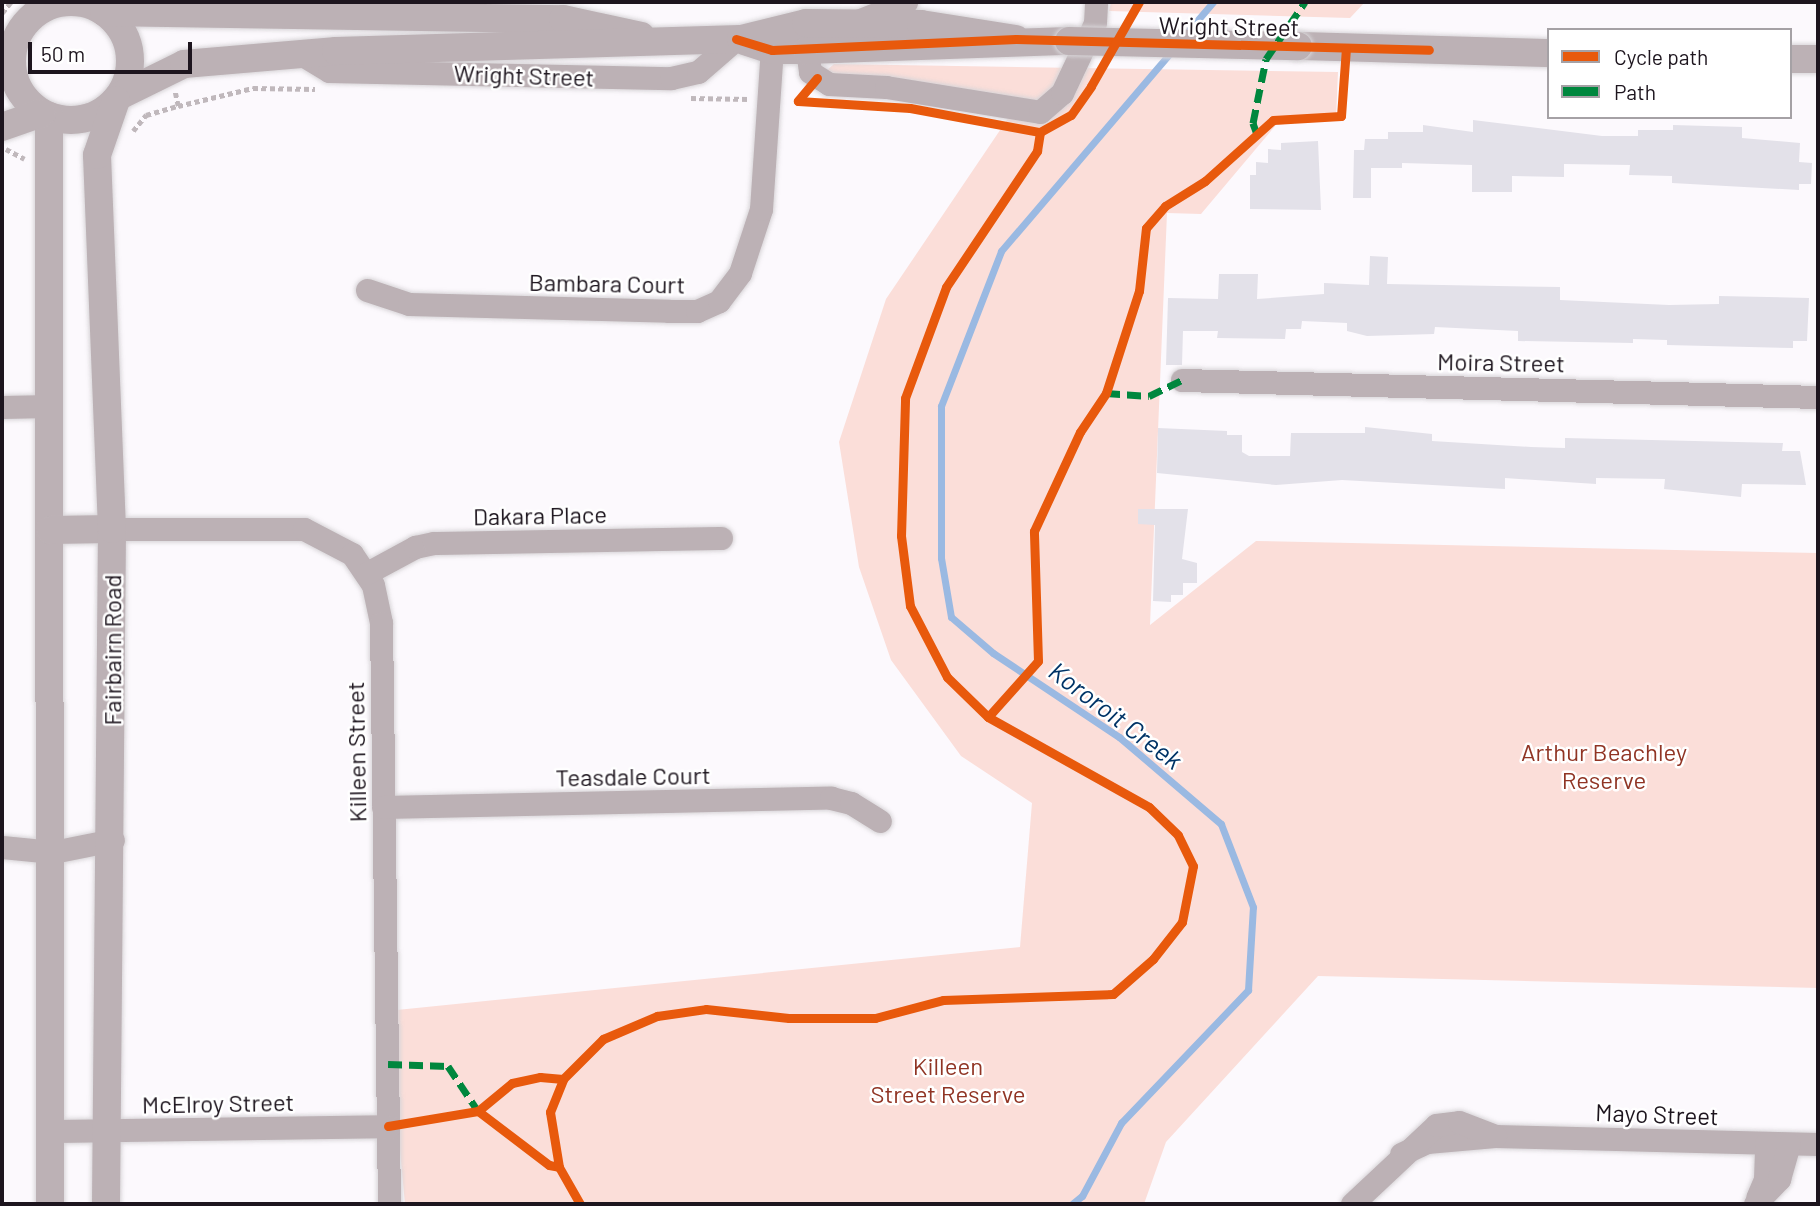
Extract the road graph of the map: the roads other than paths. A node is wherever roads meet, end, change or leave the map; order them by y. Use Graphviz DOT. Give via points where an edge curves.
graph roads {
  1 [pos="906,2"];
  2 [pos="1096,2"];
  3 [pos="100,8"];
  4 [pos="16,18"];
  5 [pos="852,23"];
  6 [pos="648,38"];
  7 [pos="739,39"];
  8 [pos="1016,39"];
  9 [pos="773,41"];
  10 [pos="807,50"];
  11 [pos="1547,53"];
  12 [pos="304,56"];
  13 [pos="1792,59"];
  14 [pos="1818,60"];
  15 [pos="117,98"];
  16 [pos="765,100"];
  17 [pos="46,115"];
  18 [pos="2,127"];
  19 [pos="367,290"];
  20 [pos="1182,380"];
  21 [pos="1818,397"];
  22 [pos="50,406"];
  23 [pos="2,407"];
  24 [pos="112,529"];
  25 [pos="50,530"];
  26 [pos="721,538"];
  27 [pos="367,573"];
  28 [pos="383,807"];
  29 [pos="880,821"];
  30 [pos="2,837"];
  31 [pos="113,840"];
  32 [pos="53,842"];
  33 [pos="2,847"];
  34 [pos="388,1126"];
  35 [pos="50,1131"];
  36 [pos="107,1132"];
  37 [pos="1766,1143"];
  38 [pos="1789,1144"];
  39 [pos="1818,1144"];
  40 [pos="50,1204"];
  41 [pos="106,1204"];
  42 [pos="389,1204"];
  43 [pos="1352,1204"];
  44 [pos="1755,1204"];
  1 -- 5 [label="street, Wright Street"];
  2 -- 10 [label="street" via="1095,23 1062,93 1040,112 893,88 829,84 810,72"];
  3 -- 4 [label="street" via="61,3"];
  3 -- 6 [label="street, Wright Street" via="563,19"];
  3 -- 15 [label="street" via="122,31 130,55"];
  4 -- 17 [label="street" via="13,75 24,97"];
  5 -- 8 [label="street, Wright Street" via="920,24"];
  5 -- 9 [label="street, Wright Street" via="806,23"];
  5 -- 10 [label="street"];
  6 -- 7 [label="street, Wright Street"];
  6 -- 12 [label="street, Wright Street" via="561,49"];
  7 -- 9 [label="street, Wright Street"];
  7 -- 12 [label="street, Wright Street" via="698,72 671,78 329,71"];
  7 -- 16 [label="street, Bambara Court"];
  8 -- 10 [label="street, Wright Street"];
  8 -- 11 [label="street, Wright Street, bridge"];
  9 -- 10 [label="street, Wright Street"];
  9 -- 16 [label="street, Bambara Court"];
  12 -- 15 [label="street, Wright Street" via="184,64"];
  13 -- 14 [label="street"];
  15 -- 17 [label="street" via="89,118"];
  15 -- 24 [label="street, Fairbairn Road" via="97,155"];
  16 -- 19 [label="street, Bambara Court" via="761,209 740,273 710,307 669,312 409,304"];
  17 -- 18 [label="street"];
  17 -- 22 [label="street"];
  20 -- 21 [label="street, Moira Street"];
  22 -- 23 [label="street"];
  22 -- 25 [label="street"];
  24 -- 25 [label="street"];
  24 -- 27 [label="street, Killeen Street" via="304,528 340,544"];
  24 -- 31 [label="street, Fairbairn Road"];
  25 -- 32 [label="street"];
  26 -- 27 [label="street, Dakara Place" via="434,543 415,547"];
  27 -- 28 [label="street, Killeen Street" via="381,623"];
  28 -- 29 [label="street, Teasdale Court" via="831,798 851,803"];
  28 -- 34 [label="street, Killeen Street"];
  30 -- 32 [label="street"];
  31 -- 32 [label="street"];
  31 -- 36 [label="street, Fairbairn Road"];
  32 -- 33 [label="street"];
  32 -- 35 [label="street"];
  34 -- 36 [label="street, McElroy Street"];
  34 -- 42 [label="street, Killeen Street"];
  35 -- 36 [label="street, McElroy Street"];
  35 -- 40 [label="street"];
  36 -- 41 [label="street, Fairbairn Road"];
  37 -- 38 [label="street, Mayo Street"];
  37 -- 43 [label="street, Mayo Street" via="1495,1136 1427,1142 1401,1154"];
  37 -- 44 [label="street" via="1765,1179"];
  38 -- 39 [label="street, Mayo Street"];
  38 -- 44 [label="street" via="1779,1179"];
}
